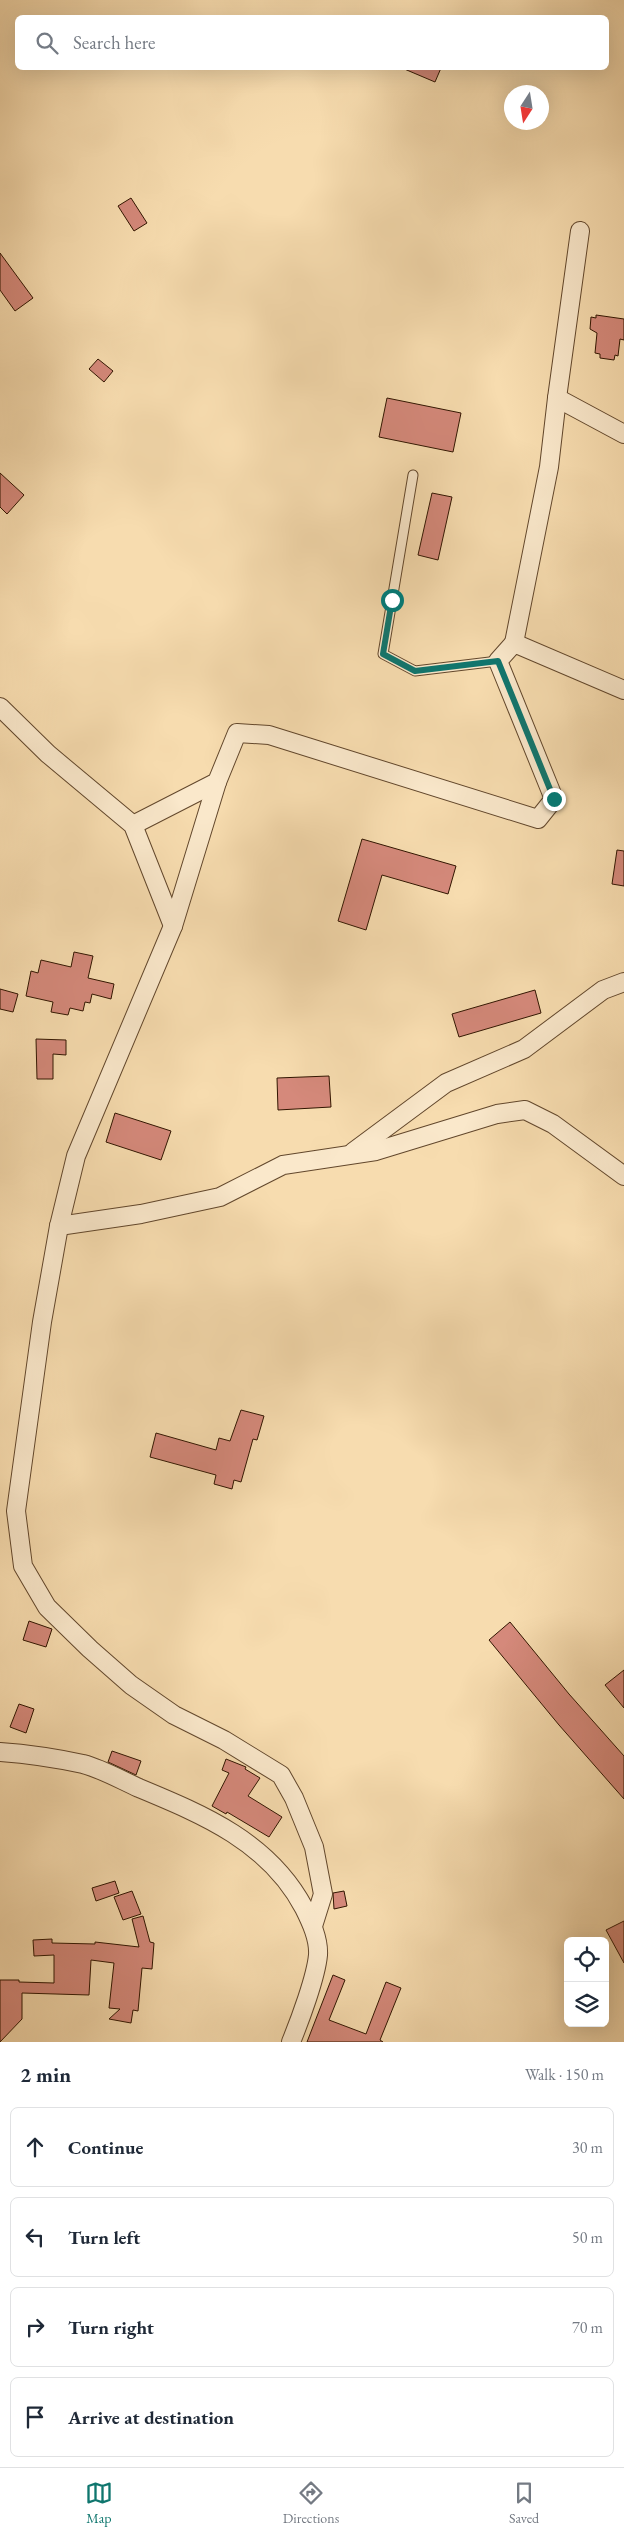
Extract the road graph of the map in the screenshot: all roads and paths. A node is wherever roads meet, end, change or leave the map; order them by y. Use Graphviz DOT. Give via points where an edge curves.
graph roads {
  1 [pos="580,231"];
  2 [pos="556,398"];
  3 [pos="624,434"];
  4 [pos="413,475"];
  5 [pos="514,643"];
  6 [pos="498,661"];
  7 [pos="624,690"];
  8 [pos="0,707"];
  9 [pos="217,782"];
  10 [pos="132,825"];
  11 [pos="173,926"];
  12 [pos="624,982"];
  13 [pos="348,1155"];
  14 [pos="624,1176"];
  15 [pos="59,1226"];
  16 [pos="0,1752"];
  17 [pos="313,1926"];
  18 [pos="291,2042"];
  1 -- 2 [label="street"];
  2 -- 3 [label="street"];
  2 -- 5 [label="street" via="549,467"];
  4 -- 6 [label="lane" via="383,654 415,671"];
  5 -- 6 [label="street"];
  5 -- 7 [label="street"];
  6 -- 9 [label="street" via="554,799 538,819 269,734 237,733"];
  8 -- 10 [label="street" via="48,754"];
  9 -- 10 [label="street"];
  9 -- 11 [label="street"];
  10 -- 11 [label="street"];
  11 -- 15 [label="street" via="76,1156"];
  12 -- 13 [label="street" via="603,990 524,1049 446,1083"];
  13 -- 14 [label="street" via="376,1151 497,1114 525,1110 554,1124"];
  13 -- 15 [label="street" via="283,1165 220,1197 141,1214"];
  15 -- 17 [label="street" via="16,1511 23,1566 47,1607 131,1686 174,1715 224,1740 281,1775 314,1847 323,1894"];
  16 -- 17 [label="street" via="31,1754 85,1765 184,1807 250,1843 276,1866"];
  17 -- 18 [label="street" via="318,1954"];
}
